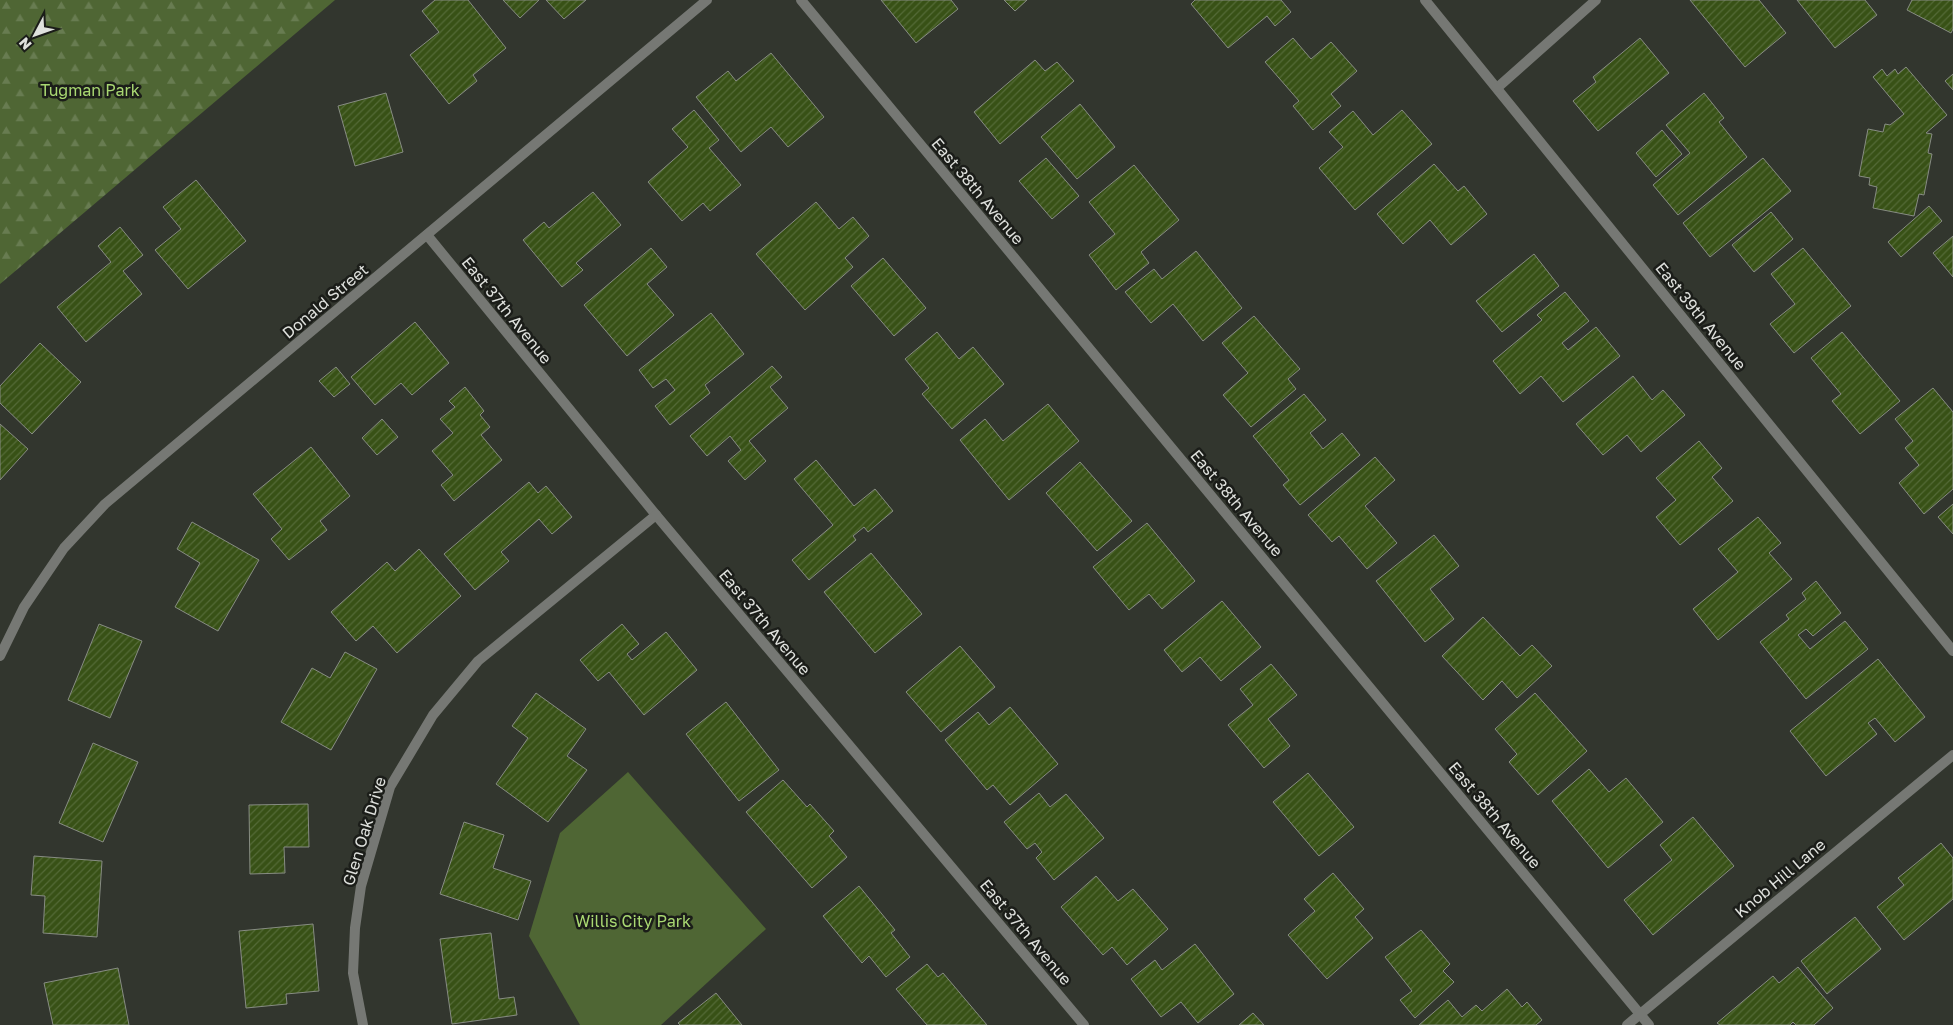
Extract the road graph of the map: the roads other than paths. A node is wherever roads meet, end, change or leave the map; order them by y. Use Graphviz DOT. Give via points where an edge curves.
graph roads {
  1 [pos="707,0"];
  2 [pos="801,0"];
  3 [pos="1425,0"];
  4 [pos="1596,0"];
  5 [pos="1497,88"];
  6 [pos="427,235"];
  7 [pos="656,515"];
  8 [pos="1953,651"];
  9 [pos="0,656"];
  10 [pos="1953,755"];
  11 [pos="1640,1014"];
  12 [pos="363,1025"];
  13 [pos="1084,1025"];
  14 [pos="1627,1025"];
  15 [pos="1649,1025"];
  1 -- 6 [label="street, Donald Street"];
  2 -- 11 [label="street, East 38th Avenue"];
  3 -- 5 [label="street, East 39th Avenue"];
  4 -- 5 [label="street"];
  5 -- 8 [label="street, East 39th Avenue"];
  6 -- 7 [label="street, East 37th Avenue"];
  6 -- 9 [label="street, Donald Street" via="105,504 64,548 24,607"];
  7 -- 12 [label="street, Glen Oak Drive" via="478,661 433,715 390,787 361,886 355,928 353,973"];
  7 -- 13 [label="street, East 37th Avenue"];
  10 -- 11 [label="street, Knob Hill Lane"];
  11 -- 14 [label="street, Knob Hill Lane"];
  11 -- 15 [label="street, East 38th Avenue"];
}
